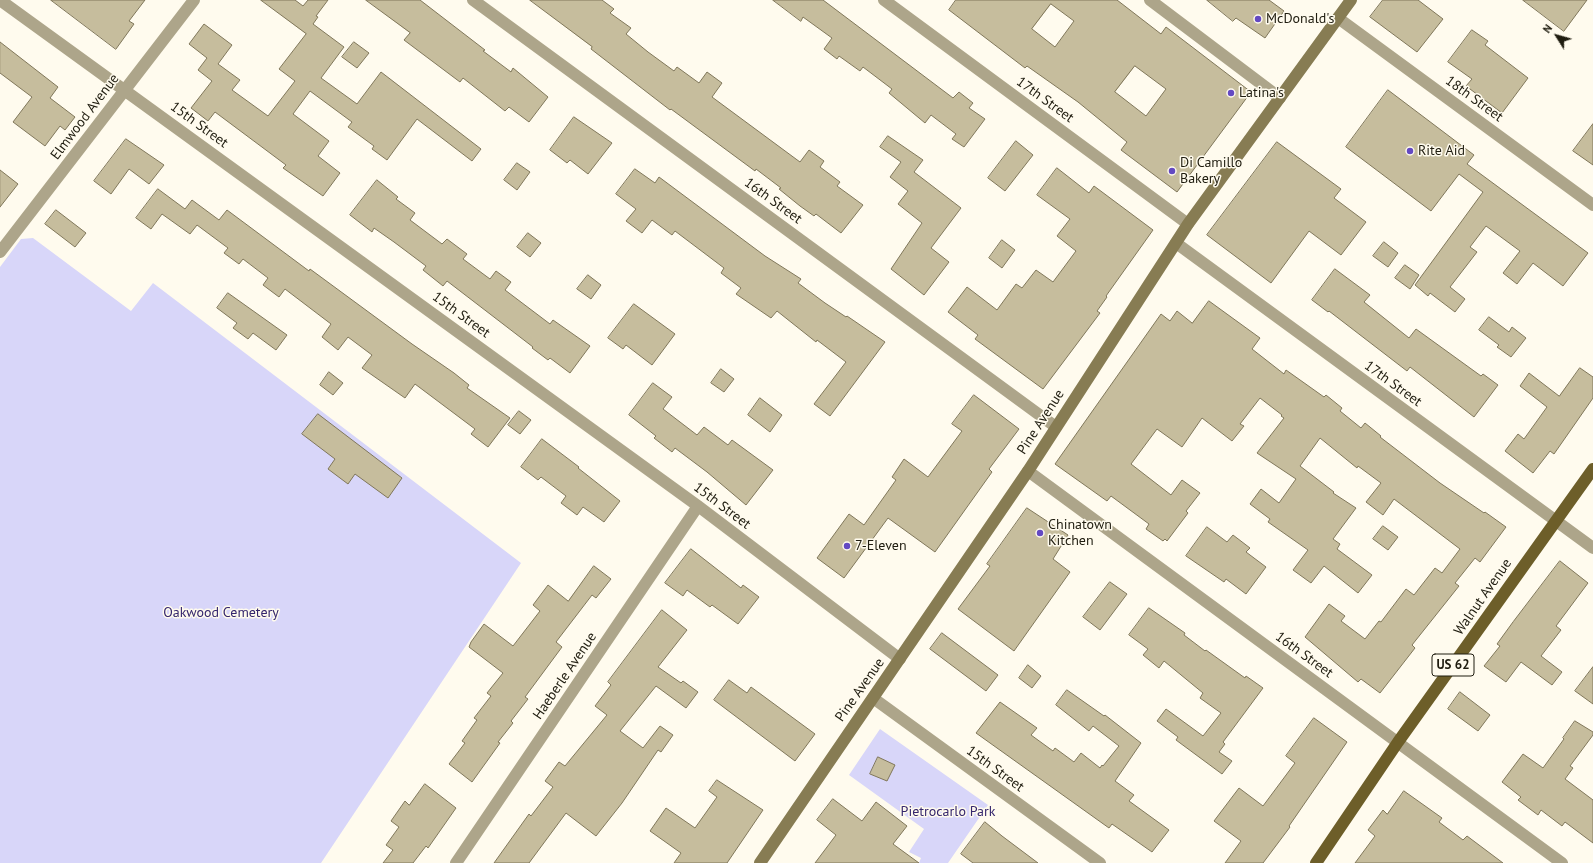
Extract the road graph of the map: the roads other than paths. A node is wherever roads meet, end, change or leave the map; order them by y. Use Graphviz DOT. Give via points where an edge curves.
graph roads {
  1 [pos="0,0"];
  2 [pos="194,0"];
  3 [pos="472,0"];
  4 [pos="884,0"];
  5 [pos="1150,0"];
  6 [pos="1350,0"];
  7 [pos="1338,18"];
  8 [pos="125,89"];
  9 [pos="1280,98"];
  10 [pos="1593,205"];
  11 [pos="1188,224"];
  12 [pos="1176,243"];
  13 [pos="0,252"];
  14 [pos="1056,427"];
  15 [pos="1593,469"];
  16 [pos="1028,471"];
  17 [pos="698,506"];
  18 [pos="1555,521"];
  19 [pos="1593,548"];
  20 [pos="900,659"];
  21 [pos="873,698"];
  22 [pos="1398,742"];
  23 [pos="456,863"];
  24 [pos="760,863"];
  25 [pos="1100,863"];
  26 [pos="1316,863"];
  27 [pos="1562,863"];
  1 -- 8 [label="street, 15th Street"];
  2 -- 8 [label="street, Elmwood Avenue"];
  3 -- 14 [label="street, 16th Street"];
  4 -- 11 [label="street, 17th Street"];
  5 -- 9 [label="street"];
  6 -- 7 [label="main road, Pine Avenue"];
  7 -- 9 [label="main road, Pine Avenue"];
  7 -- 10 [label="street, 18th Street"];
  8 -- 13 [label="street, Elmwood Avenue"];
  8 -- 17 [label="street, 15th Street"];
  9 -- 11 [label="main road, Pine Avenue"];
  11 -- 12 [label="main road, Pine Avenue"];
  12 -- 14 [label="main road, Pine Avenue"];
  12 -- 18 [label="street, 17th Street"];
  14 -- 16 [label="main road, Pine Avenue"];
  15 -- 18 [label="main road, Walnut Avenue / US 62"];
  16 -- 20 [label="main road, Pine Avenue"];
  16 -- 22 [label="street, 16th Street"];
  17 -- 20 [label="street, 15th Street"];
  17 -- 23 [label="street, Haeberle Avenue"];
  18 -- 19 [label="street, 17th Street"];
  18 -- 22 [label="main road, Walnut Avenue / US 62"];
  20 -- 21 [label="main road, Pine Avenue"];
  21 -- 24 [label="main road, Pine Avenue"];
  21 -- 25 [label="street, 15th Street"];
  22 -- 26 [label="main road, Walnut Avenue / US 62"];
  22 -- 27 [label="street, 16th Street"];
}
